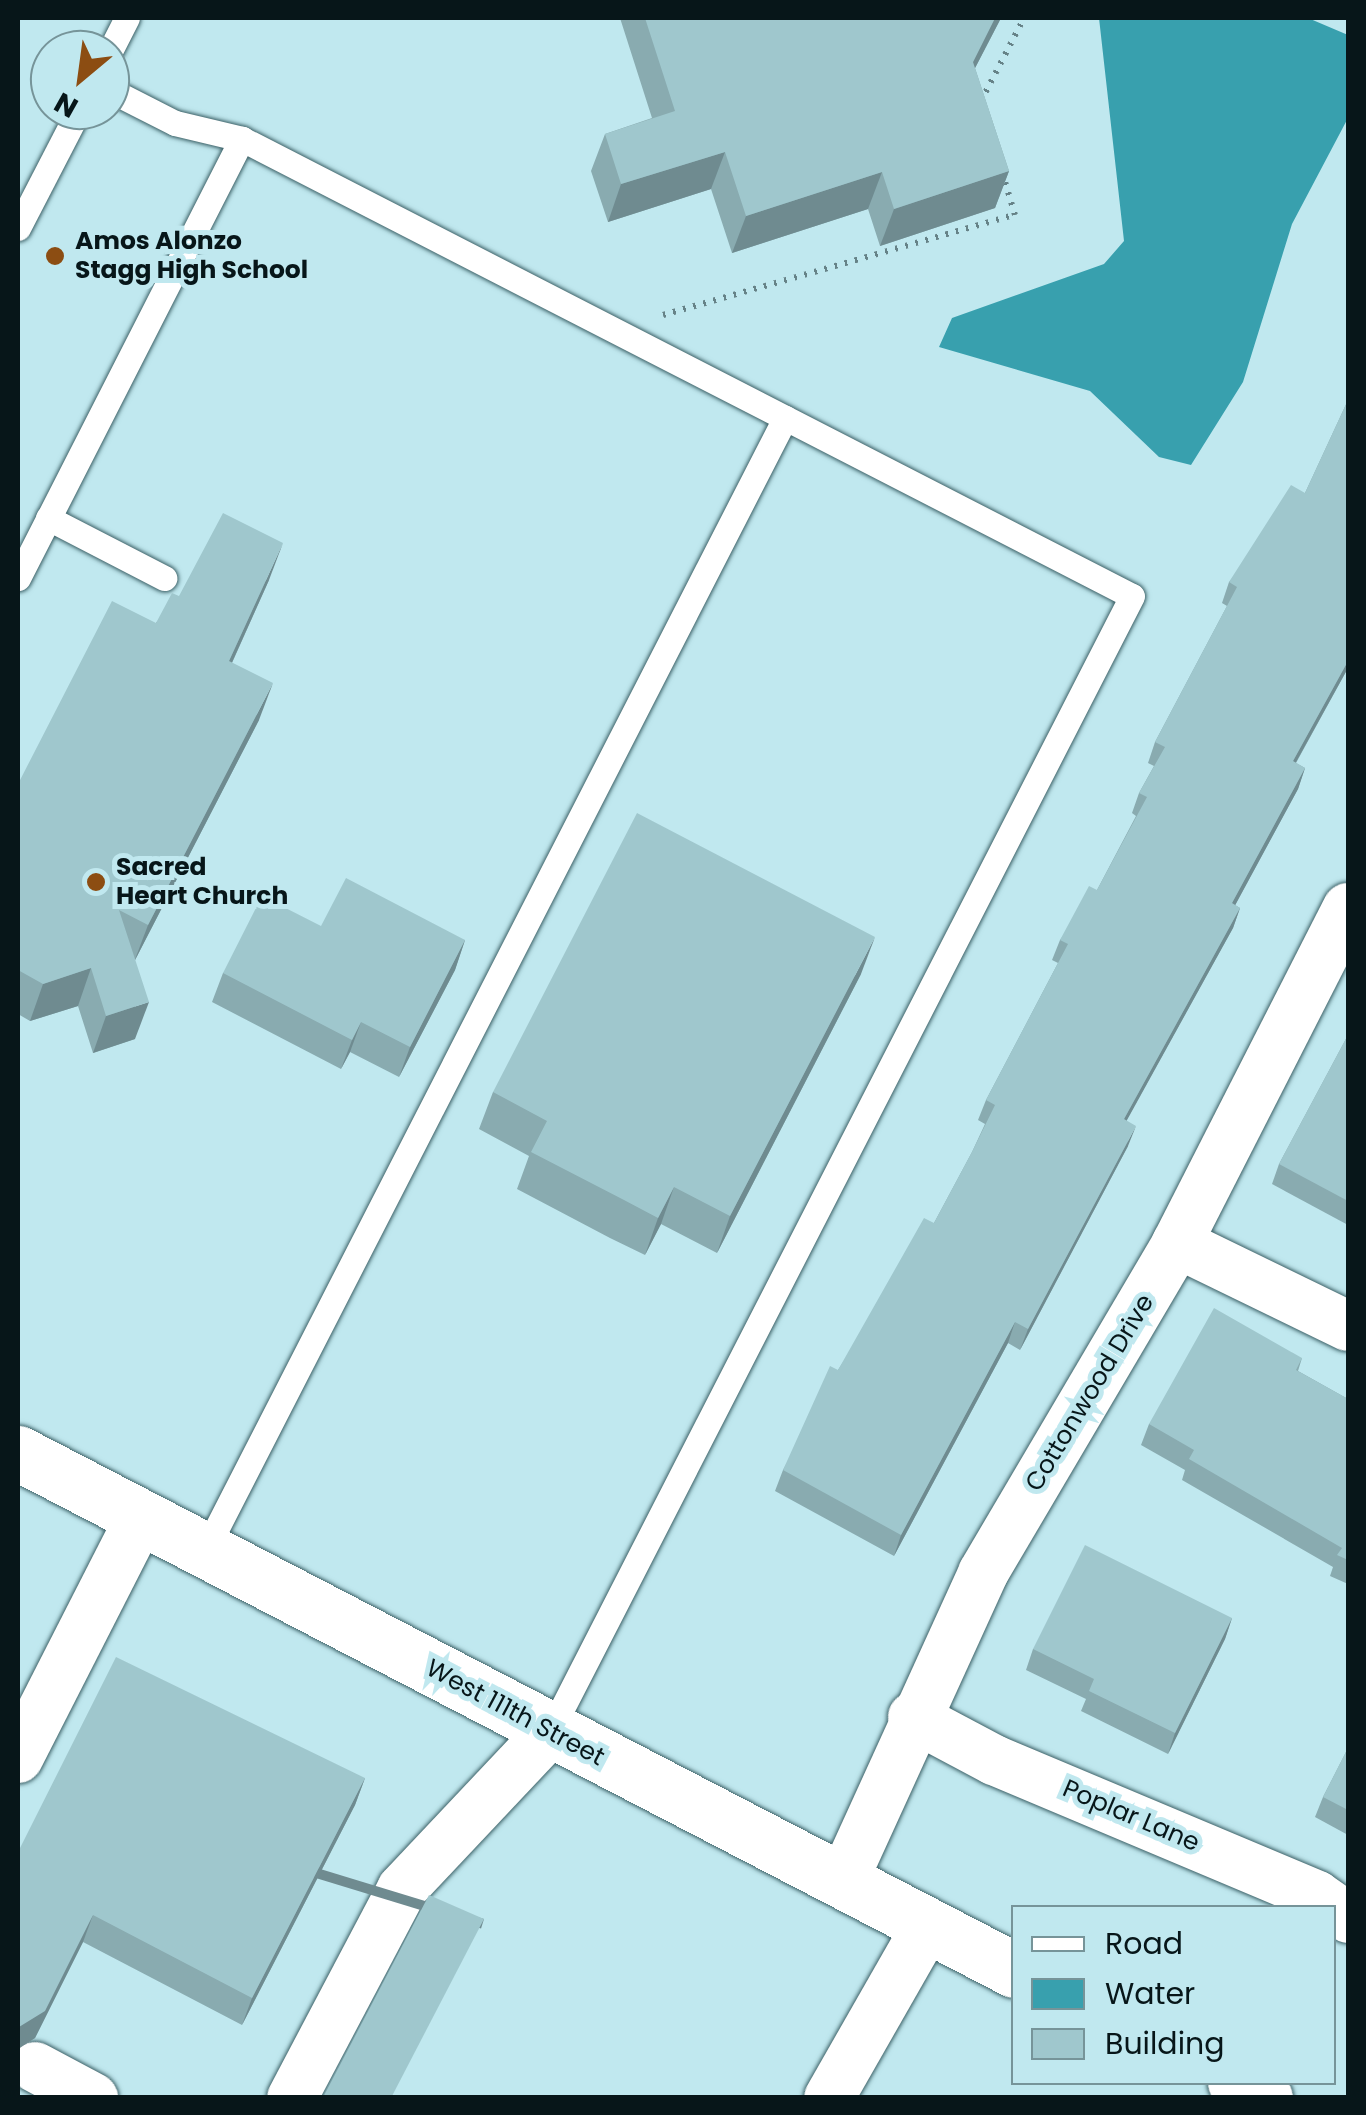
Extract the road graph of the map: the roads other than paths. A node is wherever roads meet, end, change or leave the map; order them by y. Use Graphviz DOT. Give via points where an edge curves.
graph roads {
  1 [pos="130,100"];
  2 [pos="69,130"];
  3 [pos="242,139"];
  4 [pos="18,228"];
  5 [pos="785,418"];
  6 [pos="48,518"];
  7 [pos="18,578"];
  8 [pos="164,578"];
  9 [pos="1348,908"];
  10 [pos="1177,1243"];
  11 [pos="1348,1326"];
  12 [pos="18,1453"];
  13 [pos="140,1518"];
  14 [pos="204,1551"];
  15 [pos="913,1717"];
  16 [pos="550,1732"];
  17 [pos="18,1758"];
  18 [pos="842,1882"];
  19 [pos="1329,1905"];
  20 [pos="927,1926"];
  21 [pos="1011,1968"];
  22 [pos="35,2067"];
  23 [pos="1241,2085"];
  24 [pos="92,2098"];
  25 [pos="292,2098"];
  26 [pos="829,2098"];
  27 [pos="1265,2098"];
  1 -- 3 [label="lane" via="175,123"];
  2 -- 4 [label="lane"];
  3 -- 5 [label="lane"];
  3 -- 6 [label="lane"];
  5 -- 14 [label="lane"];
  5 -- 16 [label="lane" via="1132,596"];
  6 -- 7 [label="lane"];
  6 -- 8 [label="lane"];
  9 -- 10 [label="street, Cottonwood Drive"];
  10 -- 11 [label="street"];
  10 -- 15 [label="street, Cottonwood Drive" via="983,1573"];
  12 -- 13 [label="main road, West 111th Street"];
  13 -- 14 [label="main road, West 111th Street"];
  13 -- 17 [label="street"];
  14 -- 16 [label="main road, West 111th Street"];
  15 -- 18 [label="street, Cottonwood Drive"];
  15 -- 19 [label="street, Poplar Lane" via="994,1760"];
  16 -- 18 [label="main road, West 111th Street"];
  16 -- 25 [label="street" via="402,1889"];
  18 -- 20 [label="main road, West 111th Street"];
  20 -- 21 [label="main road, West 111th Street"];
  20 -- 26 [label="street"];
  22 -- 24 [label="street"];
  23 -- 27 [label="main road"];
}
